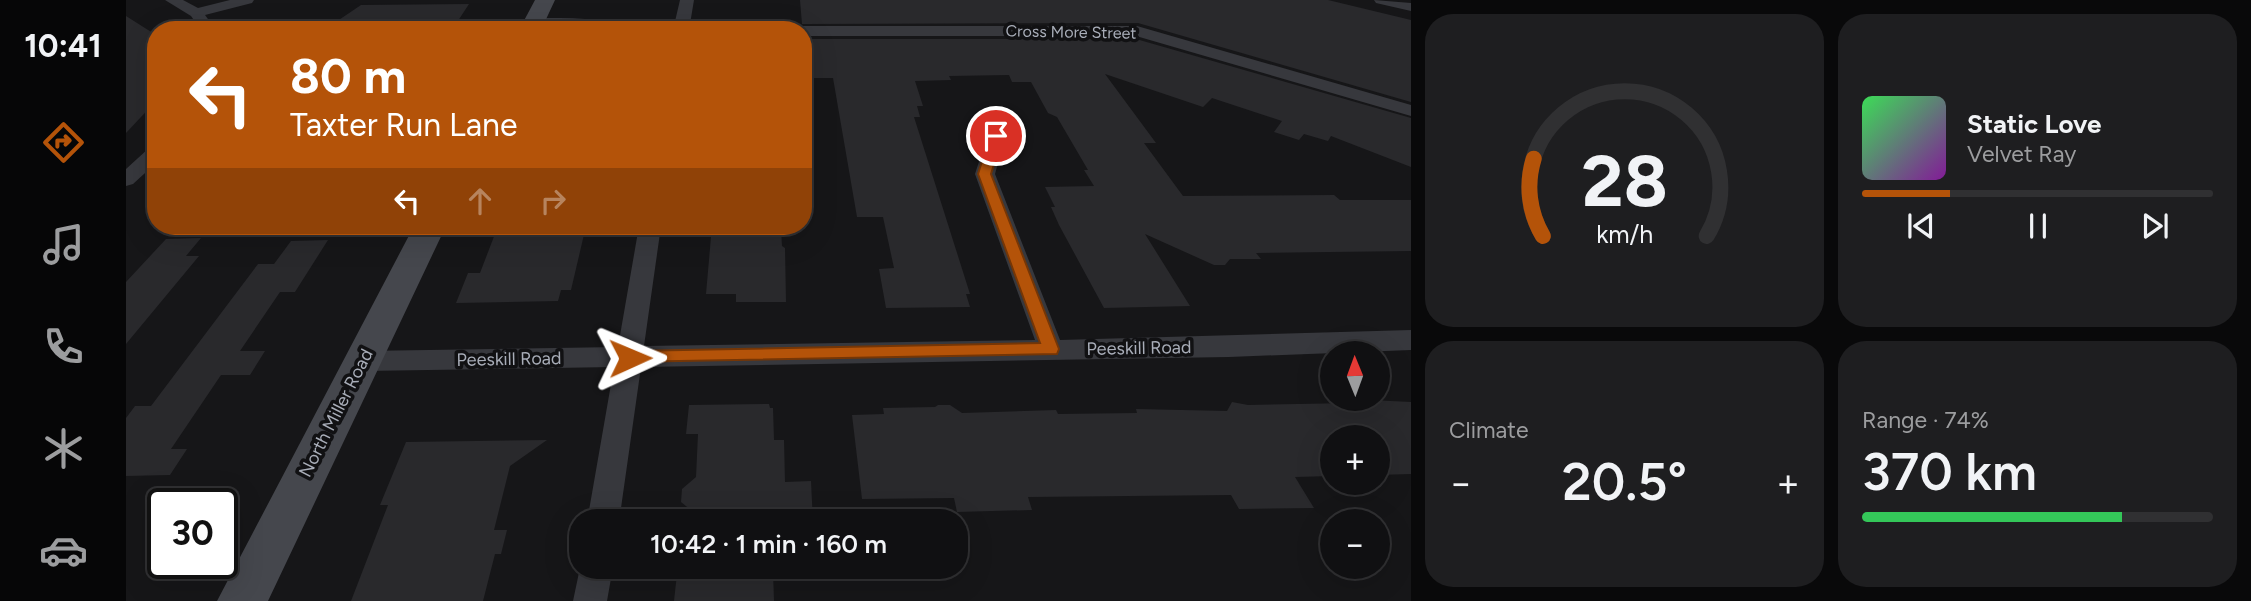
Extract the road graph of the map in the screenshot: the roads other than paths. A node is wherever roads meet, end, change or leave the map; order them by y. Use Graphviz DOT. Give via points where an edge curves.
graph roads {
  1 [pos="172,0"];
  2 [pos="247,0"];
  3 [pos="545,0"];
  4 [pos="687,0"];
  5 [pos="1381,0"];
  6 [pos="1411,7"];
  7 [pos="196,13"];
  8 [pos="202,21"];
  9 [pos="534,21"];
  10 [pos="683,21"];
  11 [pos="812,32"];
  12 [pos="1411,111"];
  13 [pos="996,136"];
  14 [pos="147,161"];
  15 [pos="126,180"];
  16 [pos="426,235"];
  17 [pos="649,235"];
  18 [pos="1411,340"];
  19 [pos="1051,349"];
  20 [pos="630,358"];
  21 [pos="363,361"];
  22 [pos="605,509"];
  23 [pos="594,579"];
  24 [pos="242,601"];
  25 [pos="590,601"];
  1 -- 7 [label="street"];
  2 -- 7 [label="street"];
  3 -- 9 [label="street"];
  4 -- 10 [label="street"];
  5 -- 6 [label="street"];
  7 -- 8 [label="street"];
  11 -- 12 [label="street, Cross More Street" via="1137,31"];
  13 -- 19 [label="street" via="985,174"];
  14 -- 15 [label="street"];
  16 -- 21 [label="street, North Miller Road"];
  17 -- 20 [label="street"];
  18 -- 19 [label="street, Peeskill Road"];
  19 -- 20 [label="street, Peeskill Road"];
  20 -- 21 [label="street, Peeskill Road"];
  20 -- 22 [label="street"];
  21 -- 24 [label="street, North Miller Road"];
  23 -- 25 [label="street"];
}
